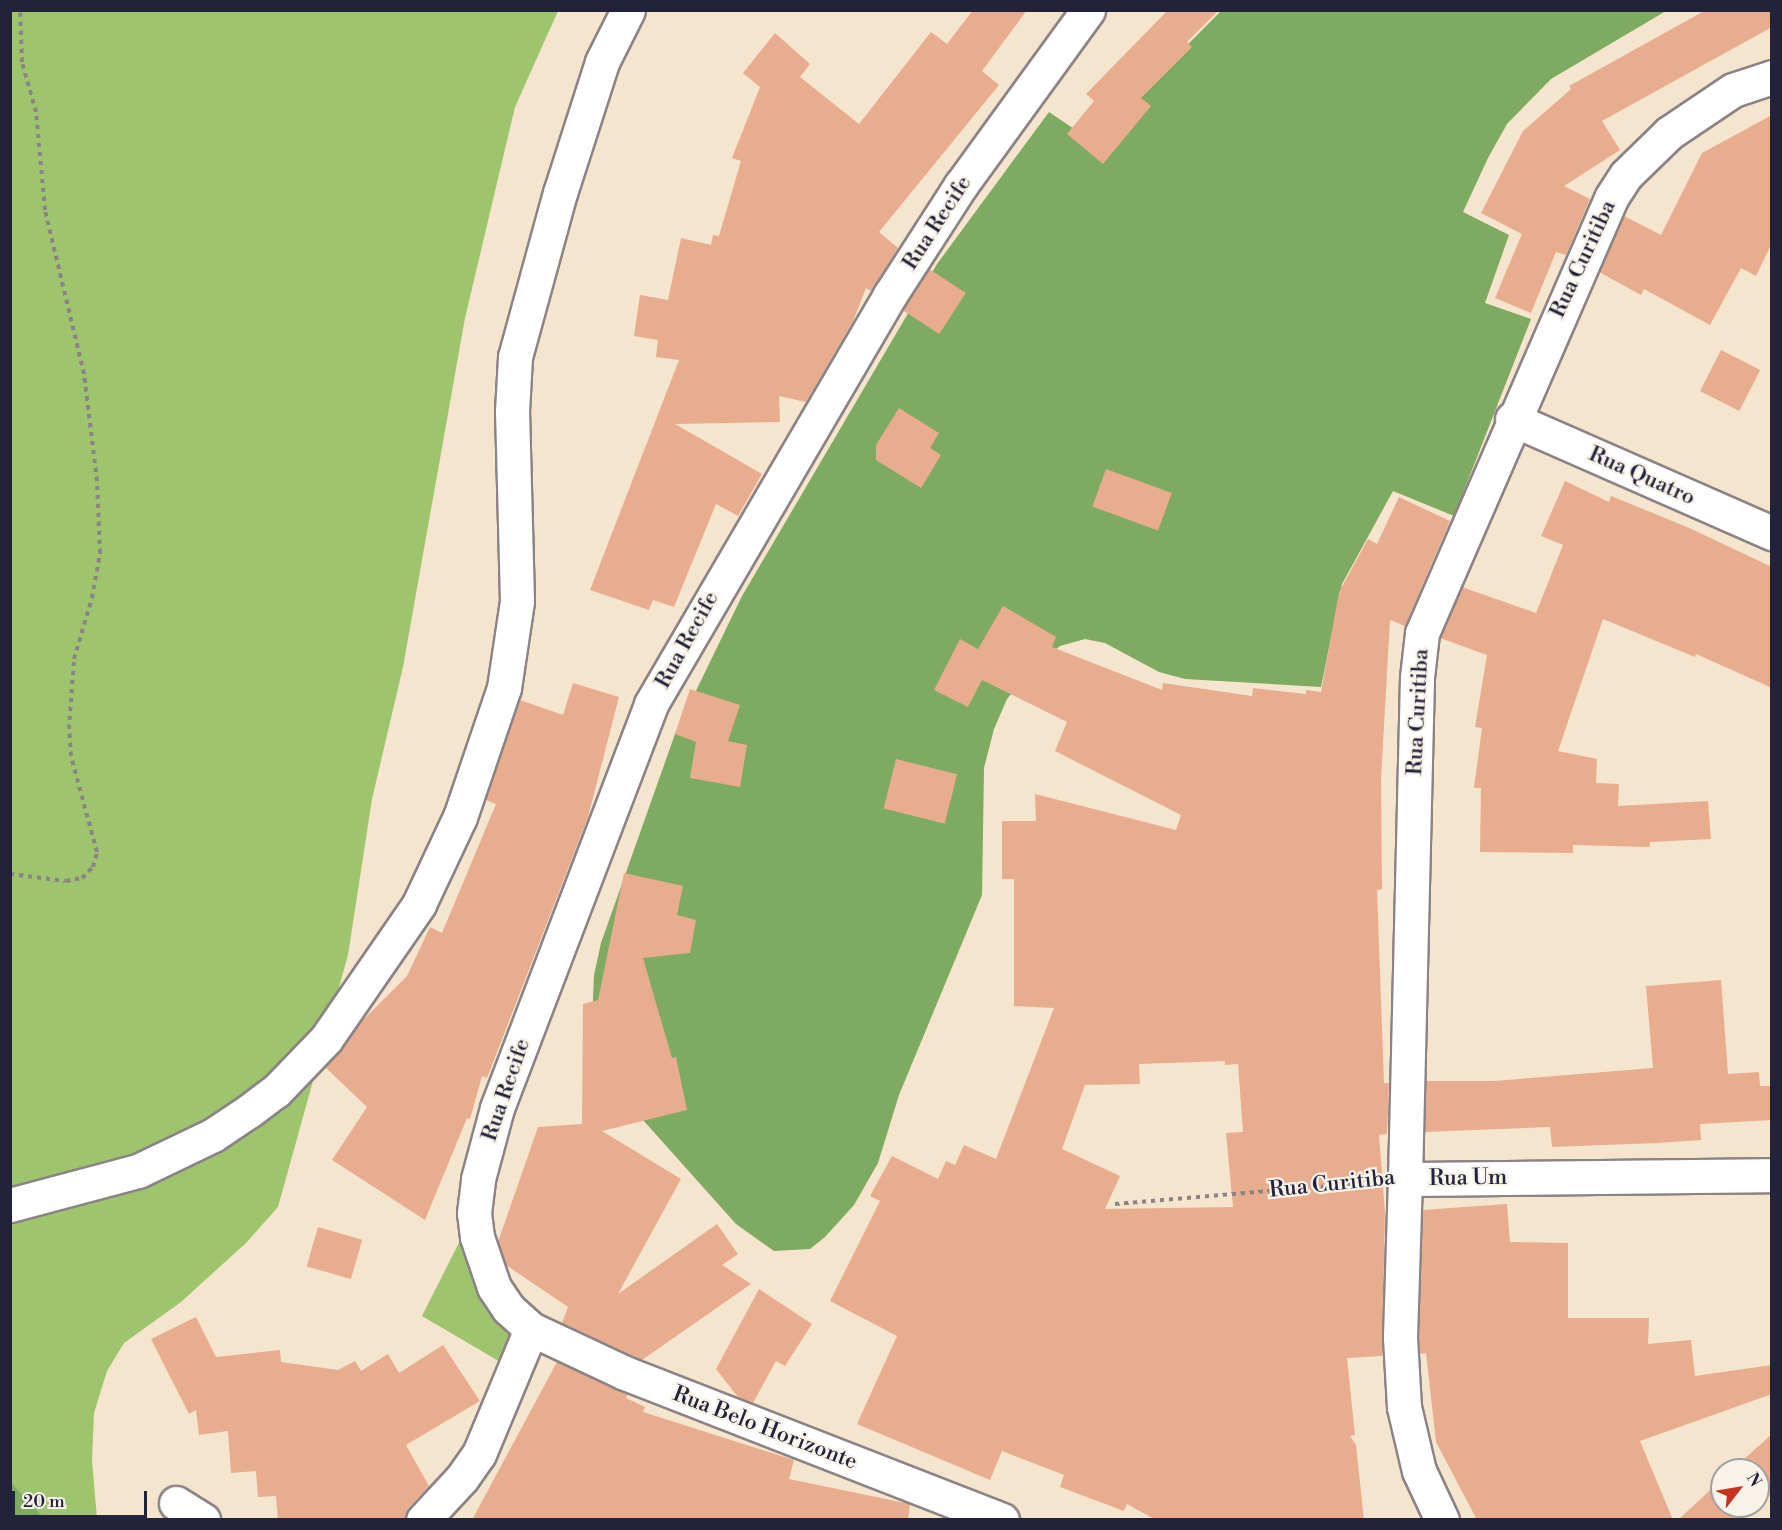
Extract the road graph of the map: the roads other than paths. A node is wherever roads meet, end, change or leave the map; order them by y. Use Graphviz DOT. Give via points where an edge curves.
graph roads {
  1 [pos="628,10"];
  2 [pos="1088,10"];
  3 [pos="1772,77"];
  4 [pos="1512,419"];
  5 [pos="1772,533"];
  6 [pos="1772,1174"];
  7 [pos="1405,1179"];
  8 [pos="10,1205"];
  9 [pos="531,1329"];
  10 [pos="423,1520"];
  11 [pos="1002,1520"];
  12 [pos="1442,1520"];
  1 -- 8 [label="street" via="602,62 560,193 515,357 517,601 504,688 460,817 419,904 326,1039 276,1091 249,1111 213,1135 138,1171"];
  2 -- 9 [label="street, Rua Recife" via="968,176 890,295 651,704 497,1108 478,1179 474,1213 484,1263 508,1308"];
  3 -- 4 [label="street, Rua Curitiba" via="1712,102 1669,133 1626,175 1598,222"];
  4 -- 5 [label="street, Rua Quatro"];
  4 -- 7 [label="street, Rua Curitiba" via="1429,613 1418,654"];
  6 -- 7 [label="street, Rua Um"];
  7 -- 12 [label="street, Rua Um" via="1400,1337 1404,1407 1419,1471"];
  9 -- 10 [label="street" via="478,1454 462,1478"];
  9 -- 11 [label="street, Rua Belo Horizonte" via="625,1373"];
}
